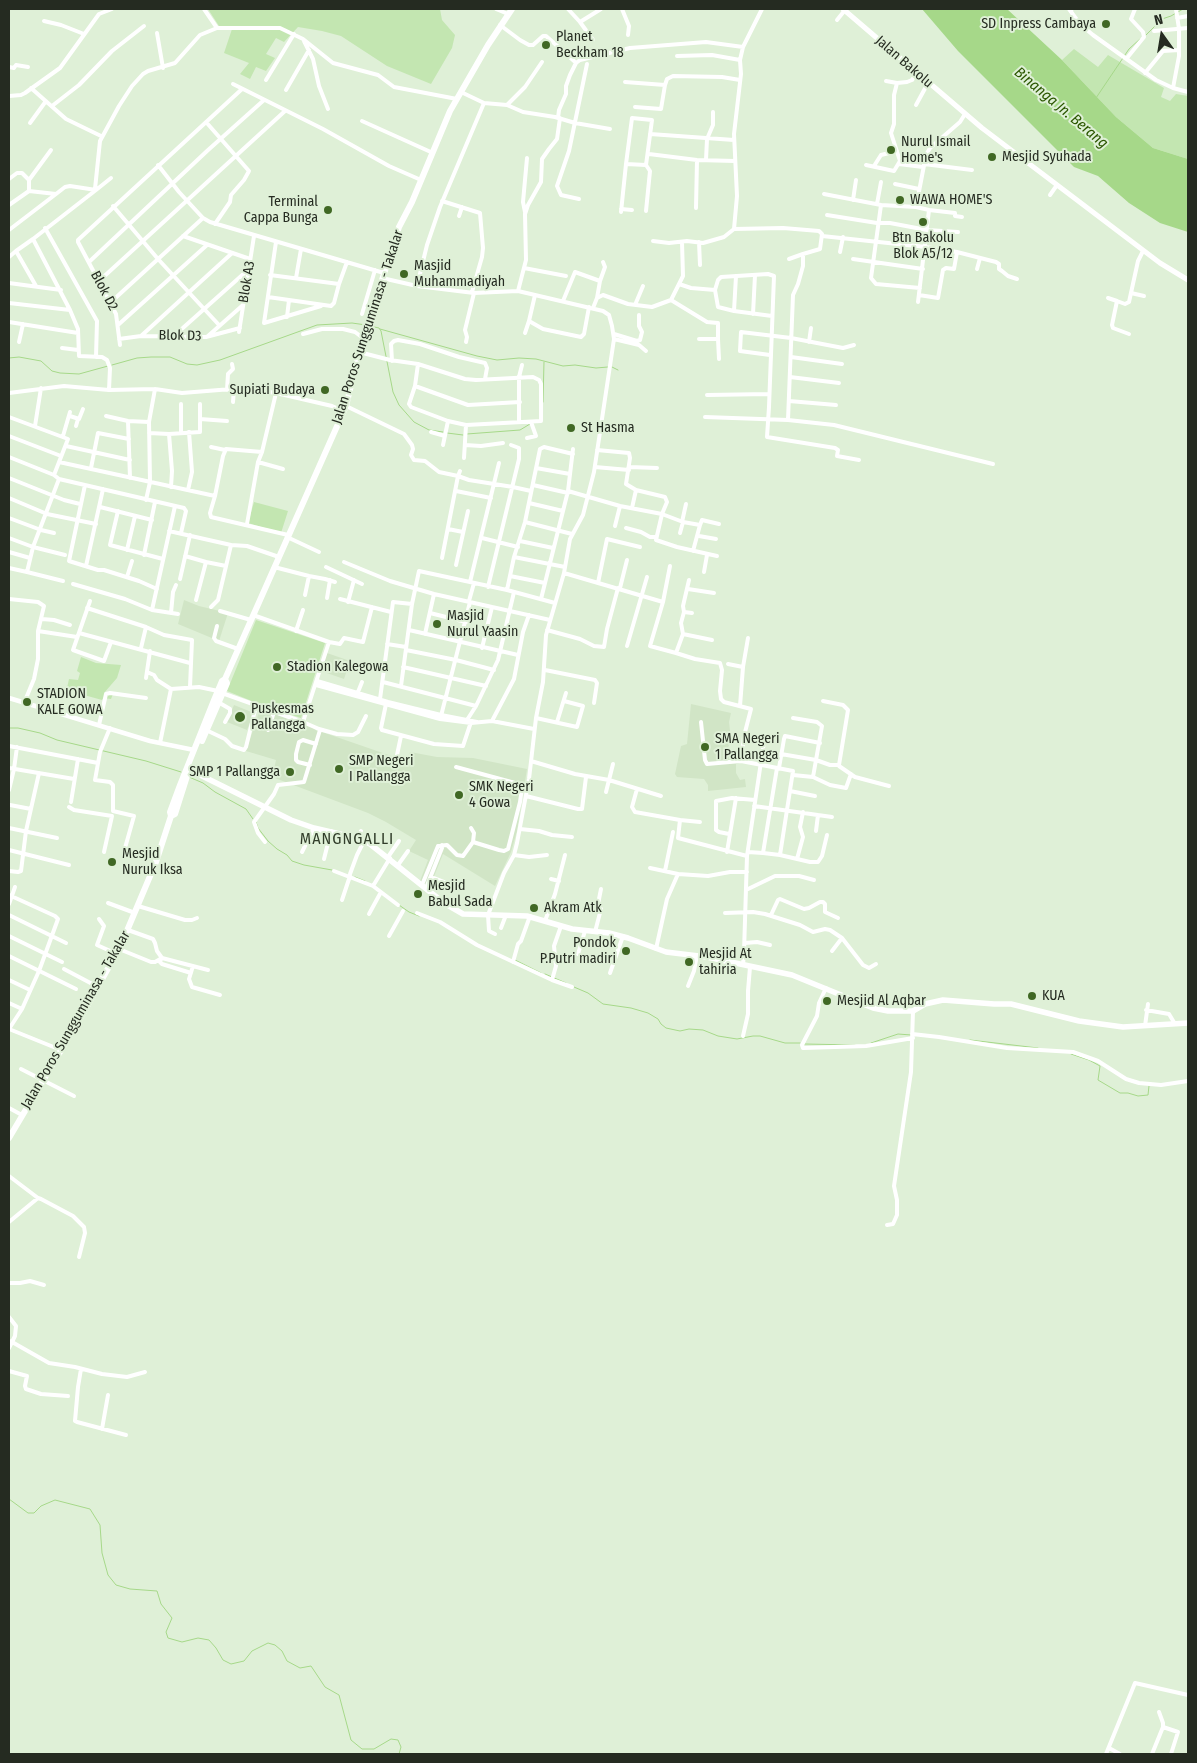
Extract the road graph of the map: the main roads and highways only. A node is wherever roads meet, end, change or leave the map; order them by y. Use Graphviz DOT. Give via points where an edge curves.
graph roads {
  1 [pos="844,11"];
  2 [pos="510,12"];
  3 [pos="1188,280"];
  4 [pos="220,692"];
  5 [pos="187,774"];
  6 [pos="1188,1023"];
  7 [pos="9,1138"];
  1 -- 3 [label="main road, Jalan Bakolu" via="1056,186"];
  2 -- 4 [label="highway, Jalan Poros Sungguminasa - Takalar" via="461,91 399,228 359,352 345,408 225,679 227,683"];
  4 -- 5 [label="highway, Jalan Poros Sungguminasa - Takalar"];
  4 -- 5 [label="highway, Jalan Poros Sungguminasa - Takalar"];
  5 -- 6 [label="main road" via="291,820 364,841 463,914 530,916 561,926 623,936 666,952 697,955 792,975 888,1011 913,1011 936,1000 1011,1004 1099,1024 1144,1026"];
  5 -- 7 [label="highway, Jalan Poros Sungguminasa - Takalar" via="175,814 118,952"];
}
